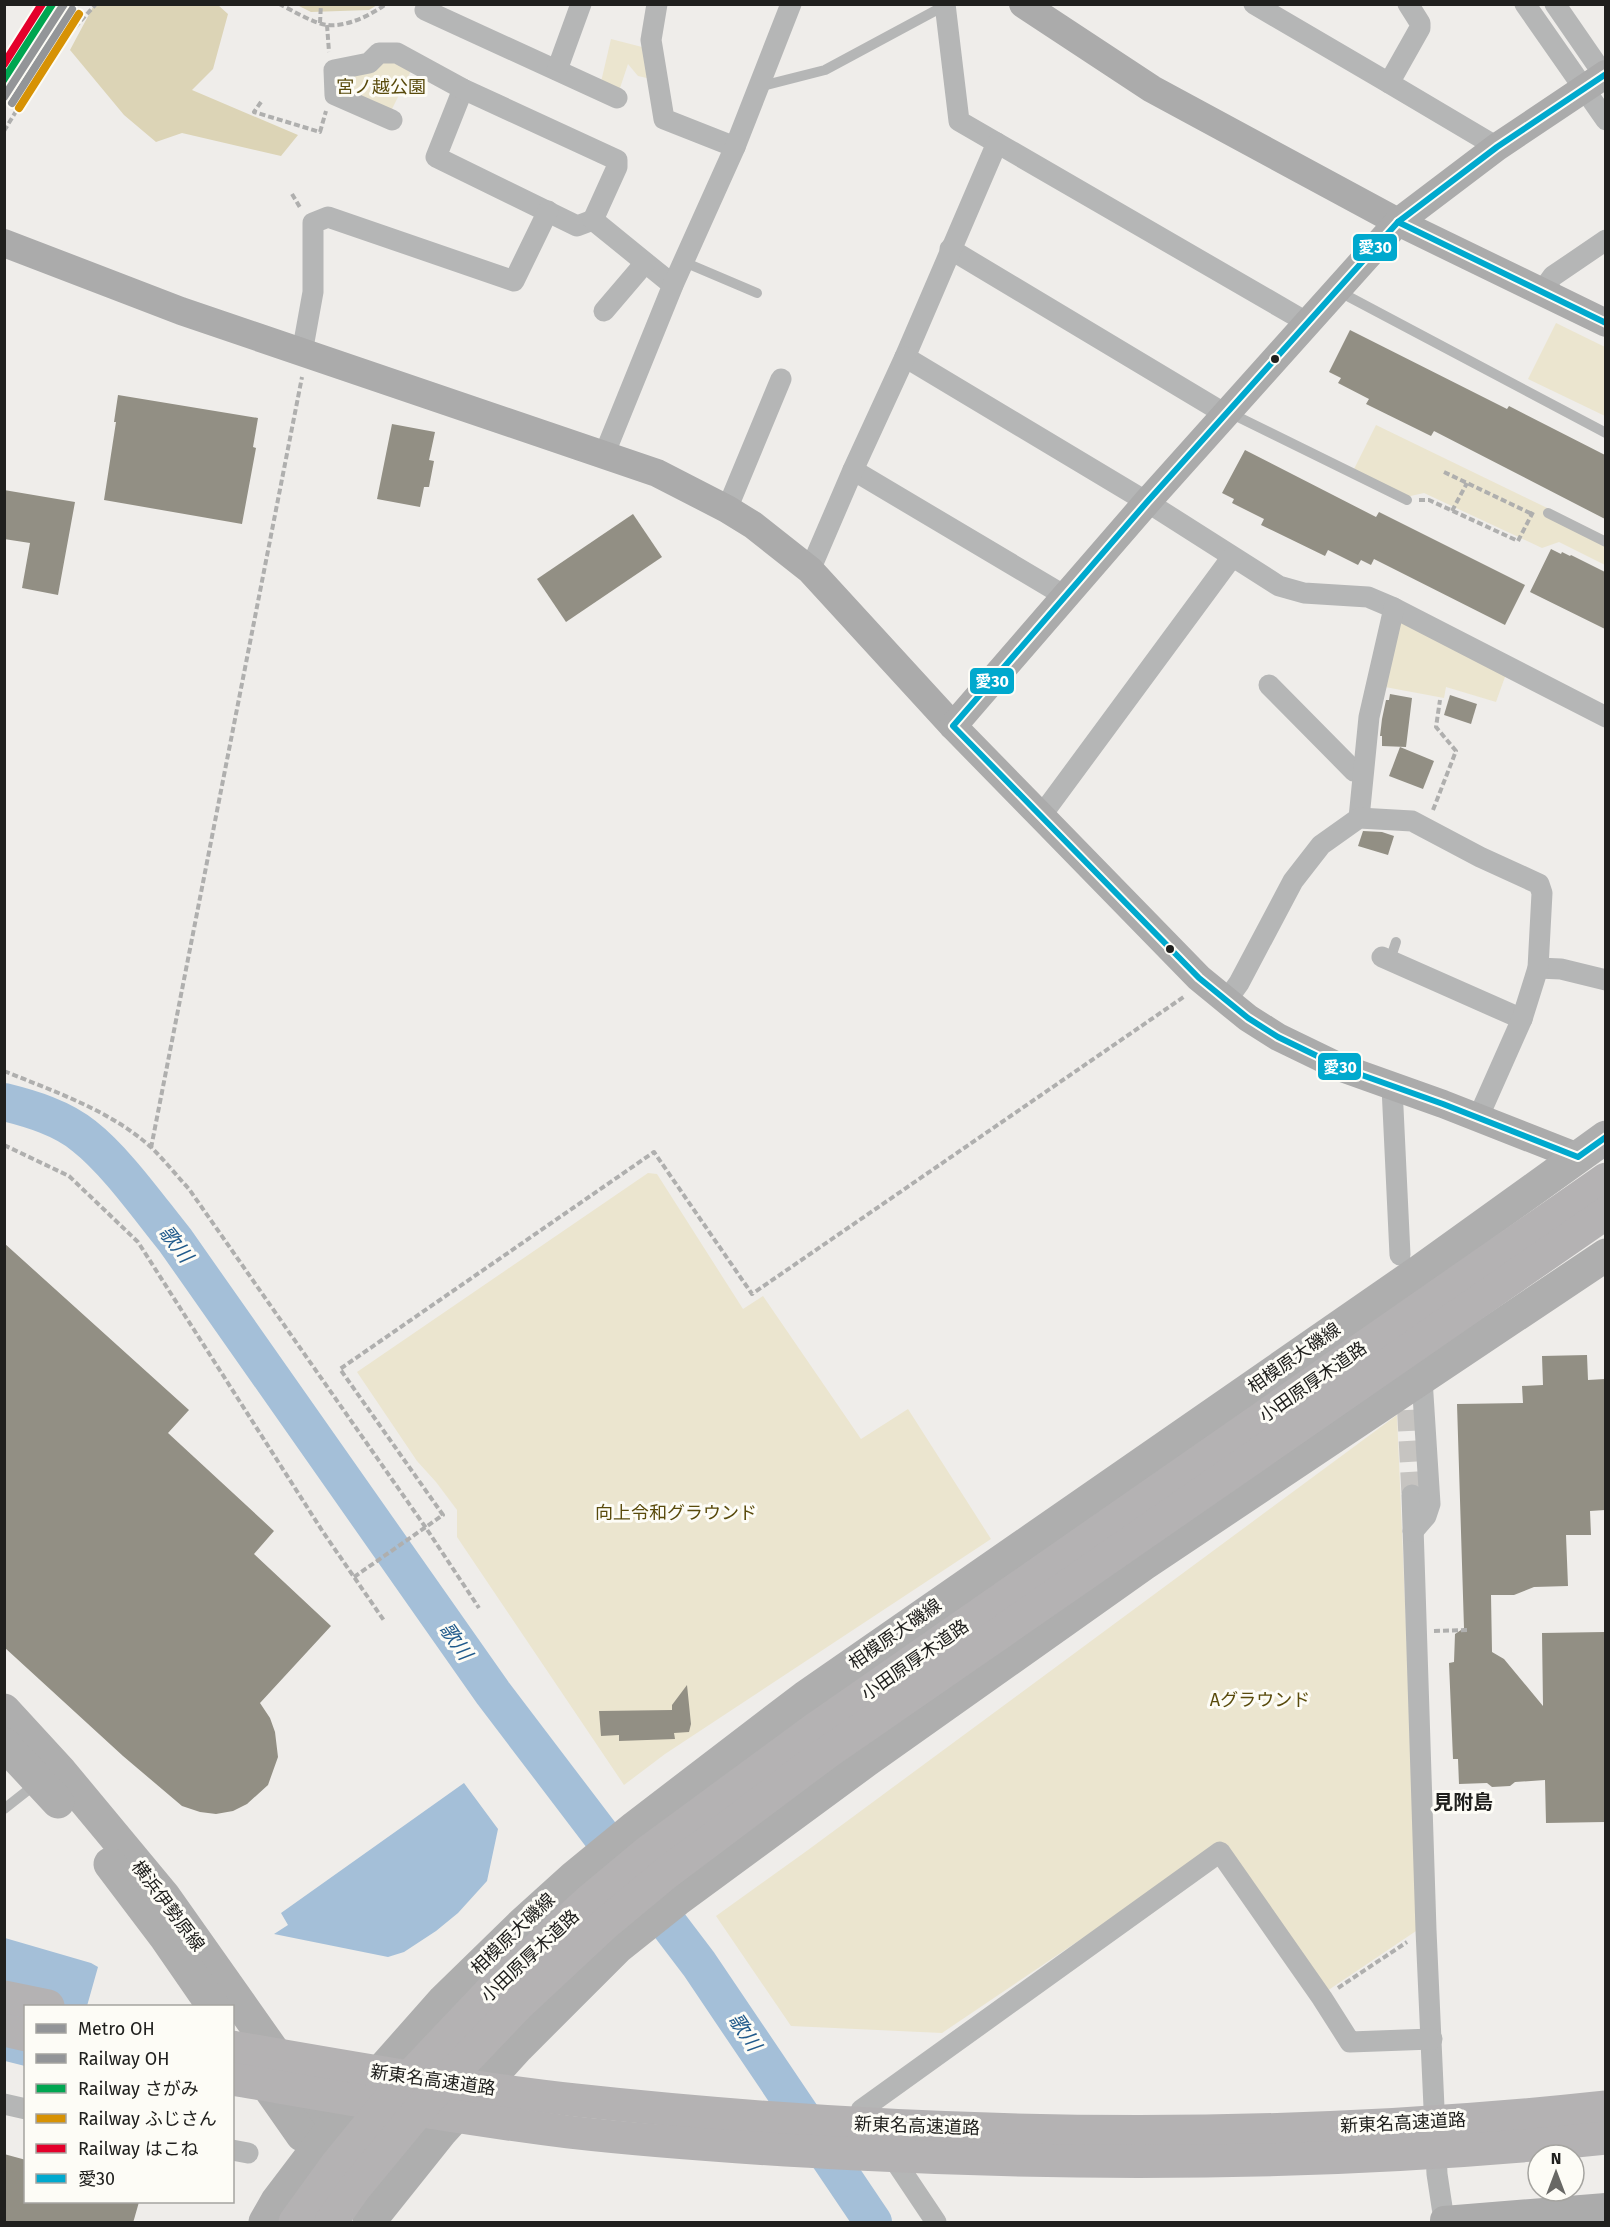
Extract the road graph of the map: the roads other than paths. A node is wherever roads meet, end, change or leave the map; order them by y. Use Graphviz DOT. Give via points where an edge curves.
graph roads {
  1 [pos="581,4"];
  2 [pos="657,4"];
  3 [pos="791,4"];
  4 [pos="1023,4"];
  5 [pos="1254,4"];
  6 [pos="1408,4"];
  7 [pos="1526,4"];
  8 [pos="1555,4"];
  9 [pos="944,5"];
  10 [pos="425,10"];
  11 [pos="557,70"];
  12 [pos="1600,79"];
  13 [pos="1389,83"];
  14 [pos="758,87"];
  15 [pos="463,89"];
  16 [pos="617,98"];
  17 [pos="392,120"];
  18 [pos="1605,120"];
  19 [pos="997,143"];
  20 [pos="735,147"];
  21 [pos="1497,147"];
  22 [pos="548,211"];
  23 [pos="592,220"];
  24 [pos="1398,222"];
  25 [pos="1605,240"];
  26 [pos="4,243"];
  27 [pos="950,249"];
  28 [pos="684,262"];
  29 [pos="645,263"];
  30 [pos="673,285"];
  31 [pos="1338,291"];
  32 [pos="1542,291"];
  33 [pos="757,294"];
  34 [pos="604,311"];
  35 [pos="1308,323"];
  36 [pos="1605,323"];
  37 [pos="304,353"];
  38 [pos="905,357"];
  39 [pos="781,379"];
  40 [pos="1228,414"];
  41 [pos="1605,433"];
  42 [pos="604,455"];
  43 [pos="853,470"];
  44 [pos="1407,500"];
  45 [pos="1148,501"];
  46 [pos="727,508"];
  47 [pos="1548,513"];
  48 [pos="1605,542"];
  49 [pos="1232,557"];
  50 [pos="810,570"];
  51 [pos="1065,596"];
  52 [pos="1394,608"];
  53 [pos="1269,685"];
  54 [pos="1605,717"];
  55 [pos="953,726"];
  56 [pos="1362,772"];
  57 [pos="1041,816"];
  58 [pos="1359,818"];
  59 [pos="1390,953"];
  60 [pos="1538,968"];
  61 [pos="1605,980"];
  62 [pos="1226,1001"];
  63 [pos="1522,1019"];
  64 [pos="1392,1086"];
  65 [pos="1478,1118"];
  66 [pos="1605,1137"];
  67 [pos="1578,1157"];
  68 [pos="1605,1179"];
  69 [pos="1605,1213"];
  70 [pos="1400,1255"];
  71 [pos="1605,1255"];
  72 [pos="1422,1379"];
  73 [pos="1412,1495"];
  74 [pos="1413,1531"];
  75 [pos="4,1710"];
  76 [pos="4,1744"];
  77 [pos="40,1781"];
  78 [pos="4,1809"];
  79 [pos="657,1863"];
  80 [pos="597,1912"];
  81 [pos="4,1997"];
  82 [pos="39,2005"];
  83 [pos="212,2005"];
  84 [pos="233,2005"];
  85 [pos="234,2006"];
  86 [pos="4,2030"];
  87 [pos="24,2034"];
  88 [pos="234,2037"];
  89 [pos="1432,2039"];
  90 [pos="234,2047"];
  91 [pos="234,2079"];
  92 [pos="4,2104"];
  93 [pos="1605,2107"];
  94 [pos="24,2109"];
  95 [pos="1605,2138"];
  96 [pos="1605,2206"];
  97 [pos="1444,2221"];
  98 [pos="265,2223"];
  99 [pos="295,2223"];
  100 [pos="331,2223"];
  101 [pos="369,2223"];
  102 [pos="936,2223"];
  1 -- 11 [label="street"];
  2 -- 20 [label="street" via="651,40 664,119"];
  3 -- 14 [label="street"];
  4 -- 24 [label="street" via="1152,89"];
  5 -- 13 [label="street"];
  6 -- 13 [label="street" via="1420,27"];
  7 -- 12 [label="street"];
  8 -- 12 [label="street"];
  9 -- 14 [label="lane" via="825,70"];
  9 -- 19 [label="street" via="959,121"];
  10 -- 11 [label="street"];
  11 -- 16 [label="street"];
  12 -- 18 [label="street"];
  12 -- 21 [label="street"];
  13 -- 21 [label="street"];
  14 -- 20 [label="street"];
  15 -- 17 [label="street" via="397,53 379,53 369,63 334,70 335,95"];
  15 -- 22 [label="street" via="436,157"];
  15 -- 23 [label="street" via="617,160"];
  19 -- 27 [label="street"];
  19 -- 35 [label="street"];
  20 -- 28 [label="street"];
  21 -- 24 [label="street"];
  22 -- 23 [label="street" via="576,226"];
  22 -- 37 [label="street" via="514,281 328,217 313,223 313,292"];
  23 -- 29 [label="street"];
  24 -- 31 [label="street"];
  24 -- 32 [label="street"];
  25 -- 32 [label="street" via="1553,276"];
  26 -- 37 [label="street"];
  27 -- 38 [label="street"];
  27 -- 40 [label="street"];
  28 -- 30 [label="street"];
  28 -- 33 [label="lane"];
  29 -- 30 [label="street"];
  29 -- 34 [label="street"];
  30 -- 42 [label="street"];
  31 -- 35 [label="street"];
  31 -- 41 [label="lane"];
  32 -- 36 [label="street"];
  35 -- 40 [label="street"];
  37 -- 42 [label="street"];
  38 -- 43 [label="street"];
  38 -- 45 [label="street"];
  39 -- 46 [label="street" via="781,402"];
  40 -- 44 [label="lane"];
  40 -- 45 [label="street"];
  42 -- 46 [label="street" via="657,473"];
  43 -- 50 [label="street"];
  43 -- 51 [label="street"];
  45 -- 49 [label="street"];
  45 -- 51 [label="street"];
  46 -- 50 [label="street"];
  47 -- 48 [label="lane"];
  49 -- 52 [label="street" via="1279,586 1304,593 1368,597"];
  49 -- 57 [label="street"];
  50 -- 55 [label="street"];
  51 -- 55 [label="street"];
  52 -- 54 [label="street"];
  52 -- 56 [label="street" via="1369,717"];
  53 -- 56 [label="street" via="1353,771"];
  55 -- 57 [label="street"];
  56 -- 58 [label="street"];
  57 -- 62 [label="street"];
  58 -- 60 [label="street" via="1412,821 1477,864 1539,884 1542,893"];
  58 -- 62 [label="street" via="1321,845 1293,881"];
  59 -- 63 [label="street"];
  60 -- 61 [label="street" via="1561,969"];
  60 -- 63 [label="street"];
  62 -- 64 [label="street" via="1278,1037 1341,1068"];
  63 -- 65 [label="street"];
  64 -- 65 [label="street"];
  64 -- 70 [label="street"];
  65 -- 67 [label="street"];
  66 -- 67 [label="main road, 相模原大磯線"];
  67 -- 79 [label="main road, 相模原大磯線" via="805,1697"];
  68 -- 79 [label="highway, 小田原厚木道路" via="825,1723"];
  69 -- 79 [label="highway, 小田原厚木道路" via="825,1754"];
  71 -- 72 [label="main road, 相模原大磯線"];
  72 -- 74 [label="street" via="1430,1504 1426,1516"];
  72 -- 79 [label="main road, 相模原大磯線" via="1144,1564 866,1761"];
  73 -- 74 [label="street"];
  74 -- 89 [label="street"];
  75 -- 84 [label="main road, 横浜伊勢原線" via="164,1896"];
  76 -- 77 [label="main road, 横浜伊勢原線"];
  77 -- 78 [label="lane"];
  77 -- 83 [label="main road, 横浜伊勢原線" via="117,1872"];
  79 -- 80 [label="highway, 小田原厚木道路"];
  79 -- 80 [label="main road, 相模原大磯線"];
  80 -- 98 [label="main road, 相模原大磯線" via="522,1924 444,2000 343,2114 277,2201"];
  80 -- 99 [label="highway, 小田原厚木道路" via="488,1994 399,2088"];
  80 -- 100 [label="highway, 小田原厚木道路" via="517,2006 430,2097"];
  80 -- 101 [label="main road, 相模原大磯線" via="518,2047 448,2123"];
  81 -- 82 [label="highway"];
  85 -- 88 [label="main road, 横浜伊勢原線" via="309,2124"];
  86 -- 87 [label="highway"];
  89 -- 97 [label="street" via="1437,2174"];
  89 -- 102 [label="street" via="1350,2042 1220,1852 861,2110"];
  90 -- 93 [label="highway, 新東名高速道路" via="572,2099 755,2118 949,2128 1148,2131 1372,2126"];
  91 -- 95 [label="highway, 新東名高速道路" via="569,2132 756,2149 948,2159 1145,2162 1371,2155"];
  92 -- 94 [label="street"];
  96 -- 97 [label="street"];
}
